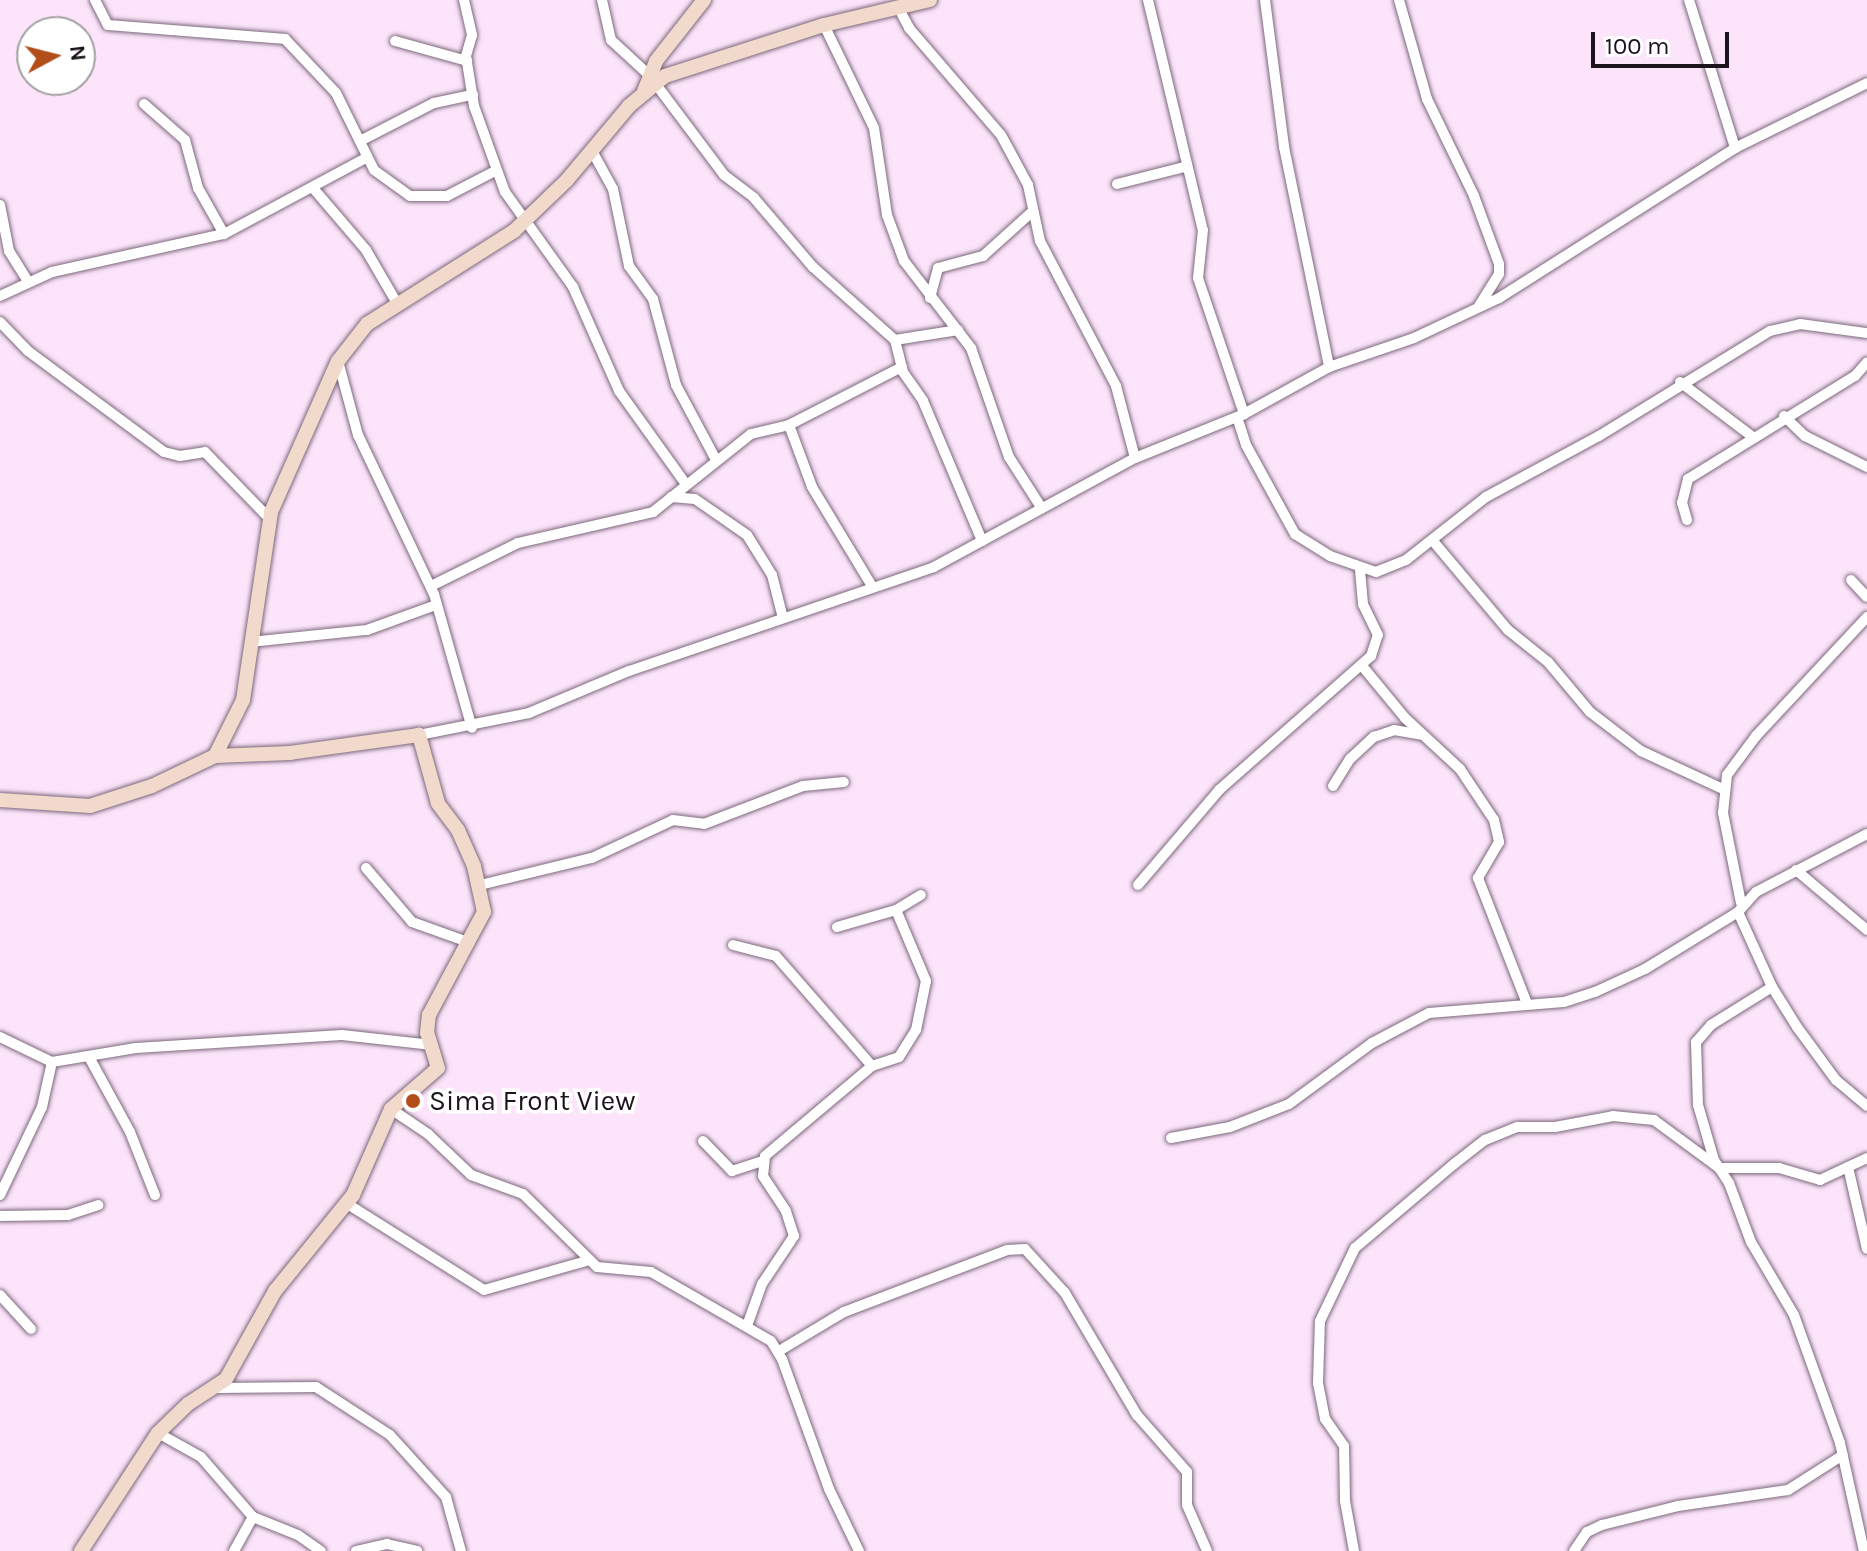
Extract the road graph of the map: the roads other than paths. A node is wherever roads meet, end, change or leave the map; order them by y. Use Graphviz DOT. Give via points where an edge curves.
graph roads {
  1 [pos="95,0"];
  2 [pos="464,0"];
  3 [pos="602,0"];
  4 [pos="704,0"];
  5 [pos="930,0"];
  6 [pos="1148,0"];
  7 [pos="1265,0"];
  8 [pos="1399,0"];
  9 [pos="1689,0"];
  10 [pos="898,7"];
  11 [pos="824,25"];
  12 [pos="395,41"];
  13 [pos="467,61"];
  14 [pos="649,83"];
  15 [pos="1867,83"];
  16 [pos="473,95"];
  17 [pos="144,104"];
  18 [pos="360,141"];
  19 [pos="1735,148"];
  20 [pos="592,151"];
  21 [pos="366,158"];
  22 [pos="1184,167"];
  23 [pos="495,171"];
  24 [pos="1117,184"];
  25 [pos="313,188"];
  26 [pos="0,205"];
  27 [pos="1033,211"];
  28 [pos="525,221"];
  29 [pos="224,234"];
  30 [pos="27,280"];
  31 [pos="0,296"];
  32 [pos="930,298"];
  33 [pos="397,303"];
  34 [pos="1478,307"];
  35 [pos="0,322"];
  36 [pos="958,330"];
  37 [pos="1867,333"];
  38 [pos="895,340"];
  39 [pos="338,361"];
  40 [pos="1867,362"];
  41 [pos="902,367"];
  42 [pos="1329,367"];
  43 [pos="1680,382"];
  44 [pos="1240,416"];
  45 [pos="1784,416"];
  46 [pos="789,425"];
  47 [pos="1754,438"];
  48 [pos="715,458"];
  49 [pos="1135,458"];
  50 [pos="1867,467"];
  51 [pos="685,483"];
  52 [pos="671,497"];
  53 [pos="1041,507"];
  54 [pos="269,518"];
  55 [pos="1687,520"];
  56 [pos="982,541"];
  57 [pos="1433,541"];
  58 [pos="1360,569"];
  59 [pos="1851,580"];
  60 [pos="431,586"];
  61 [pos="872,586"];
  62 [pos="1867,597"];
  63 [pos="436,605"];
  64 [pos="1867,617"];
  65 [pos="783,618"];
  66 [pos="250,642"];
  67 [pos="1363,667"];
  68 [pos="472,728"];
  69 [pos="419,735"];
  70 [pos="1421,735"];
  71 [pos="215,756"];
  72 [pos="844,782"];
  73 [pos="1333,786"];
  74 [pos="1723,789"];
  75 [pos="0,800"];
  76 [pos="1867,834"];
  77 [pos="366,868"];
  78 [pos="1796,870"];
  79 [pos="480,885"];
  80 [pos="1138,885"];
  81 [pos="921,895"];
  82 [pos="1739,908"];
  83 [pos="896,910"];
  84 [pos="837,927"];
  85 [pos="1867,930"];
  86 [pos="468,942"];
  87 [pos="733,945"];
  88 [pos="1772,987"];
  89 [pos="1527,1004"];
  90 [pos="0,1037"];
  91 [pos="432,1045"];
  92 [pos="89,1057"];
  93 [pos="52,1062"];
  94 [pos="872,1066"];
  95 [pos="1867,1106"];
  96 [pos="391,1109"];
  97 [pos="1171,1138"];
  98 [pos="703,1141"];
  99 [pos="1867,1158"];
  100 [pos="762,1161"];
  101 [pos="1848,1167"];
  102 [pos="1719,1168"];
  103 [pos="0,1193"];
  104 [pos="155,1195"];
  105 [pos="346,1203"];
  106 [pos="98,1205"];
  107 [pos="0,1216"];
  108 [pos="1867,1249"];
  109 [pos="590,1260"];
  110 [pos="0,1295"];
  111 [pos="748,1323"];
  112 [pos="31,1329"];
  113 [pos="779,1351"];
  114 [pos="217,1388"];
  115 [pos="158,1433"];
  116 [pos="1843,1455"];
  117 [pos="253,1517"];
  118 [pos="1865,1545"];
  119 [pos="81,1551"];
  120 [pos="234,1551"];
  121 [pos="321,1551"];
  122 [pos="356,1551"];
  123 [pos="417,1551"];
  124 [pos="461,1551"];
  125 [pos="859,1551"];
  126 [pos="1207,1551"];
  127 [pos="1354,1551"];
  128 [pos="1574,1551"];
  1 -- 18 [label="street" via="108,25 285,39 336,93"];
  2 -- 13 [label="street" via="472,35"];
  3 -- 14 [label="street" via="611,40"];
  4 -- 14 [label="street"];
  5 -- 10 [label="street"];
  6 -- 22 [label="street"];
  7 -- 42 [label="street" via="1284,147"];
  8 -- 34 [label="street" via="1427,99 1474,196 1499,264 1496,281"];
  9 -- 19 [label="street"];
  10 -- 11 [label="street"];
  10 -- 27 [label="street" via="909,28 1001,135 1028,185"];
  11 -- 14 [label="street"];
  11 -- 32 [label="street" via="874,128 887,215 904,261"];
  12 -- 13 [label="street"];
  13 -- 16 [label="street"];
  14 -- 20 [label="street"];
  14 -- 38 [label="street" via="724,175 754,198 813,267"];
  15 -- 19 [label="street"];
  16 -- 18 [label="street" via="434,103"];
  16 -- 23 [label="street"];
  17 -- 29 [label="street" via="185,140 198,188"];
  18 -- 21 [label="street"];
  19 -- 34 [label="street"];
  20 -- 28 [label="street"];
  20 -- 48 [label="street" via="613,189 629,266 653,299 676,385"];
  21 -- 23 [label="street" via="381,177 417,199 456,193"];
  21 -- 25 [label="street"];
  22 -- 24 [label="street"];
  22 -- 44 [label="street" via="1203,230 1198,278"];
  23 -- 28 [label="street"];
  25 -- 29 [label="street"];
  25 -- 33 [label="street" via="366,250"];
  26 -- 30 [label="street" via="9,251"];
  27 -- 32 [label="street" via="983,256 938,268"];
  27 -- 49 [label="street" via="1047,258 1116,386"];
  28 -- 33 [label="street" via="481,256"];
  28 -- 51 [label="street" via="573,287 619,391"];
  29 -- 30 [label="street"];
  30 -- 31 [label="street"];
  32 -- 36 [label="street"];
  33 -- 39 [label="street" via="367,324"];
  34 -- 42 [label="street" via="1414,338"];
  35 -- 54 [label="street" via="28,351 164,452 205,452"];
  36 -- 38 [label="street"];
  36 -- 53 [label="street" via="978,366 1009,457"];
  37 -- 43 [label="street" via="1800,324 1780,327"];
  38 -- 41 [label="street"];
  39 -- 54 [label="street"];
  39 -- 60 [label="street" via="358,435"];
  40 -- 45 [label="street" via="1855,376"];
  41 -- 46 [label="street"];
  41 -- 56 [label="street" via="923,401"];
  42 -- 44 [label="street"];
  43 -- 47 [label="street"];
  43 -- 57 [label="street" via="1599,436 1486,497"];
  44 -- 49 [label="street"];
  44 -- 58 [label="street" via="1246,445 1295,534"];
  45 -- 47 [label="street"];
  45 -- 50 [label="street" via="1816,443"];
  46 -- 48 [label="street" via="757,431"];
  46 -- 61 [label="street" via="812,487"];
  47 -- 55 [label="street" via="1688,479 1682,503"];
  48 -- 51 [label="street"];
  49 -- 53 [label="street"];
  51 -- 52 [label="street"];
  52 -- 60 [label="street" via="653,512 501,549"];
  52 -- 65 [label="street" via="695,499 747,535 772,575"];
  53 -- 56 [label="street"];
  54 -- 66 [label="street"];
  56 -- 61 [label="street" via="934,567"];
  57 -- 58 [label="street" via="1384,570"];
  57 -- 74 [label="street" via="1508,630 1548,662 1590,712 1641,751"];
  58 -- 67 [label="street" via="1363,604 1378,635"];
  59 -- 62 [label="street"];
  60 -- 63 [label="street"];
  61 -- 65 [label="street"];
  63 -- 66 [label="street" via="367,630"];
  63 -- 68 [label="street"];
  64 -- 74 [label="street" via="1828,665 1756,736 1733,764"];
  65 -- 68 [label="street" via="529,713"];
  66 -- 71 [label="street" via="243,700"];
  67 -- 70 [label="street"];
  67 -- 80 [label="street" via="1232,777"];
  68 -- 69 [label="street"];
  69 -- 71 [label="street" via="290,753"];
  69 -- 79 [label="street" via="438,803 458,830"];
  70 -- 73 [label="street" via="1394,730 1374,737 1350,759"];
  70 -- 89 [label="street" via="1443,750 1480,793 1499,830 1494,853 1478,878"];
  71 -- 75 [label="street" via="141,791 90,806"];
  72 -- 79 [label="street" via="803,786 700,824 673,820 592,858"];
  74 -- 82 [label="street"];
  76 -- 78 [label="street"];
  77 -- 86 [label="street" via="412,922"];
  78 -- 82 [label="street"];
  78 -- 85 [label="street"];
  79 -- 86 [label="street" via="483,920"];
  81 -- 83 [label="street"];
  82 -- 88 [label="street"];
  82 -- 89 [label="street" via="1611,986 1564,1002"];
  83 -- 84 [label="street"];
  83 -- 94 [label="street" via="906,942 922,967 926,997 899,1057"];
  86 -- 91 [label="street" via="429,1015"];
  87 -- 94 [label="street" via="776,956"];
  88 -- 95 [label="street" via="1836,1080"];
  88 -- 102 [label="street" via="1711,1025 1694,1050 1698,1105"];
  89 -- 97 [label="street" via="1416,1018 1289,1104 1230,1127"];
  90 -- 93 [label="street"];
  91 -- 92 [label="street" via="342,1035 136,1048"];
  91 -- 96 [label="street" via="438,1068"];
  92 -- 93 [label="street"];
  92 -- 104 [label="street" via="130,1132"];
  93 -- 103 [label="street" via="42,1107"];
  94 -- 100 [label="street"];
  96 -- 105 [label="street"];
  96 -- 109 [label="street" via="428,1134 471,1175 523,1194"];
  98 -- 100 [label="street" via="732,1171"];
  99 -- 101 [label="street"];
  100 -- 111 [label="street" via="763,1176 786,1211 794,1236 762,1284"];
  101 -- 102 [label="street" via="1820,1180 1779,1168"];
  101 -- 108 [label="street"];
  102 -- 116 [label="street" via="1751,1242 1788,1300"];
  102 -- 127 [label="street" via="1642,1117 1518,1127 1485,1140 1355,1248 1320,1321 1316,1349 1325,1419 1346,1454 1345,1501"];
  105 -- 109 [label="street" via="484,1290"];
  105 -- 114 [label="street" via="275,1291 232,1371"];
  106 -- 107 [label="street" via="68,1215"];
  109 -- 111 [label="street" via="601,1268 651,1272"];
  110 -- 112 [label="street"];
  111 -- 113 [label="street"];
  113 -- 125 [label="street" via="829,1489"];
  113 -- 126 [label="street" via="844,1312 1007,1250 1025,1249 1065,1293 1137,1415 1187,1472 1187,1505"];
  114 -- 115 [label="street" via="188,1404"];
  114 -- 124 [label="street" via="316,1387 390,1435 446,1497"];
  115 -- 117 [label="street" via="201,1457"];
  115 -- 119 [label="street"];
  116 -- 118 [label="street"];
  116 -- 128 [label="street" via="1788,1490 1637,1514 1587,1532"];
  117 -- 120 [label="street"];
  117 -- 121 [label="street" via="298,1535"];
  122 -- 123 [label="street" via="387,1544"];
}
